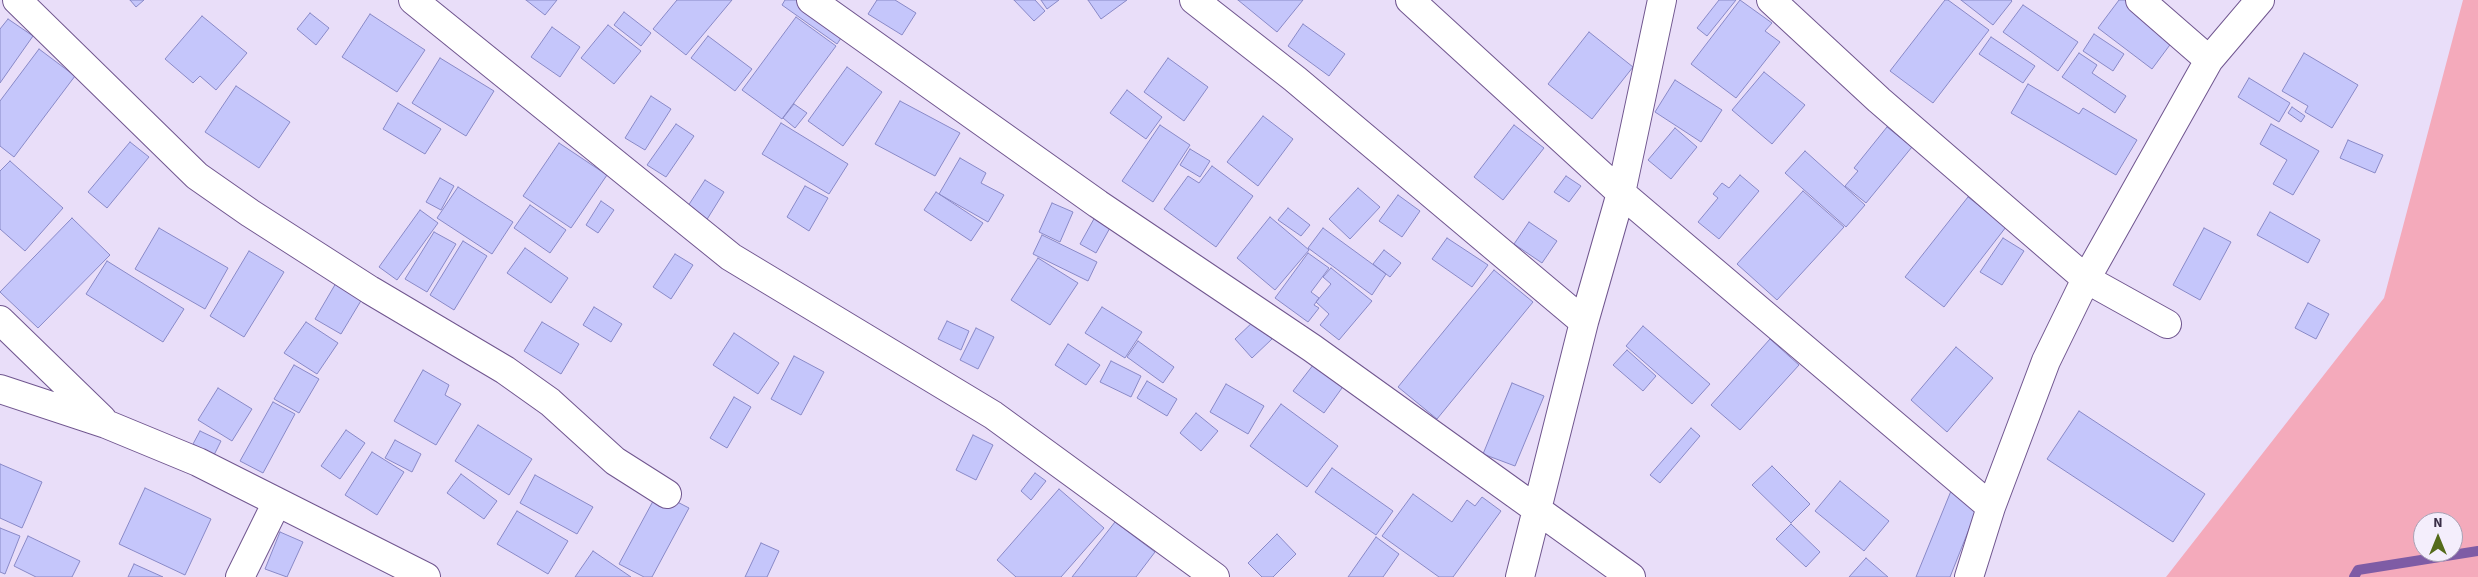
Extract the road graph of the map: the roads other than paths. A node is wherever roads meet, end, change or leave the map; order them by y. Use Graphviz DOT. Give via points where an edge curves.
graph roads {
  1 [pos="17,0"];
  2 [pos="413,0"];
  3 [pos="811,0"];
  4 [pos="1194,0"];
  5 [pos="1410,0"];
  6 [pos="1662,0"];
  7 [pos="1771,0"];
  8 [pos="2140,0"];
  9 [pos="2260,0"];
  10 [pos="2209,60"];
  11 [pos="1621,193"];
  12 [pos="2086,278"];
  13 [pos="0,320"];
  14 [pos="1584,322"];
  15 [pos="2167,324"];
  16 [pos="0,389"];
  17 [pos="106,424"];
  18 [pos="667,494"];
  19 [pos="277,502"];
  20 [pos="1991,507"];
  21 [pos="1536,510"];
  22 [pos="240,577"];
  23 [pos="426,577"];
  24 [pos="1214,577"];
  25 [pos="1520,577"];
  26 [pos="1631,577"];
  27 [pos="1969,577"];
  1 -- 18 [label="street" via="197,176 362,284 505,370 550,402 615,460"];
  2 -- 24 [label="street" via="731,257 993,415"];
  3 -- 21 [label="street" via="1098,204 1312,348"];
  4 -- 14 [label="street" via="1294,79"];
  5 -- 11 [label="street"];
  6 -- 11 [label="street"];
  7 -- 12 [label="street" via="1879,100"];
  8 -- 10 [label="street"];
  9 -- 10 [label="street"];
  10 -- 12 [label="street"];
  11 -- 14 [label="street"];
  11 -- 20 [label="street"];
  12 -- 15 [label="street"];
  12 -- 20 [label="street" via="2046,361"];
  13 -- 17 [label="street"];
  14 -- 21 [label="street"];
  16 -- 17 [label="street"];
  17 -- 19 [label="street" via="198,462"];
  19 -- 22 [label="street"];
  19 -- 23 [label="street"];
  20 -- 27 [label="street"];
  21 -- 25 [label="street"];
  21 -- 26 [label="street"];
}
